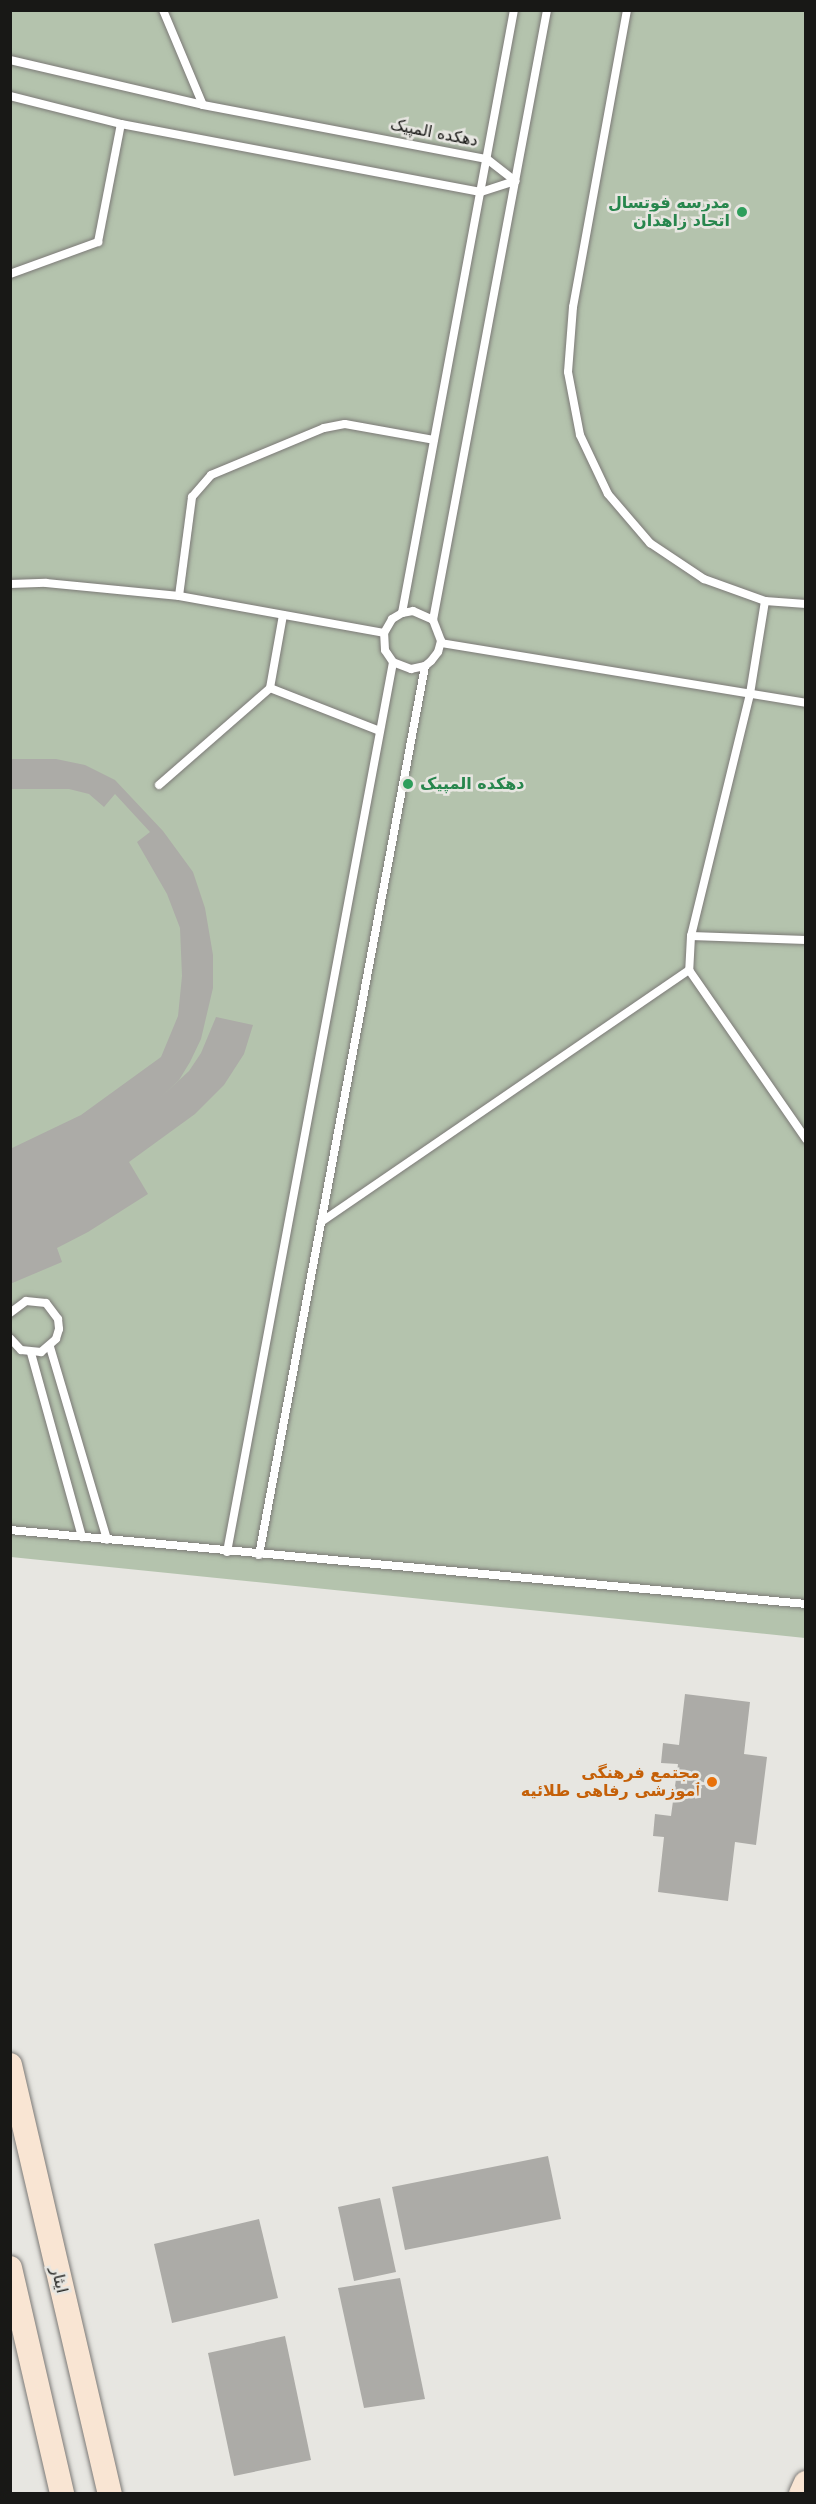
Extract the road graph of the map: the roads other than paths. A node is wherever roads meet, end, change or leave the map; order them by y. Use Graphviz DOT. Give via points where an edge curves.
graph roads {
  1 [pos="163,10"];
  2 [pos="514,10"];
  3 [pos="547,10"];
  4 [pos="627,10"];
  5 [pos="10,60"];
  6 [pos="10,96"];
  7 [pos="203,105"];
  8 [pos="121,124"];
  9 [pos="487,159"];
  10 [pos="515,181"];
  11 [pos="480,192"];
  12 [pos="10,274"];
  13 [pos="434,440"];
  14 [pos="10,584"];
  15 [pos="179,596"];
  16 [pos="765,601"];
  17 [pos="806,604"];
  18 [pos="402,613"];
  19 [pos="283,615"];
  20 [pos="433,620"];
  21 [pos="384,633"];
  22 [pos="441,643"];
  23 [pos="393,662"];
  24 [pos="425,666"];
  25 [pos="270,688"];
  26 [pos="750,694"];
  27 [pos="806,703"];
  28 [pos="380,731"];
  29 [pos="159,785"];
  30 [pos="691,936"];
  31 [pos="806,940"];
  32 [pos="689,970"];
  33 [pos="806,1139"];
  34 [pos="321,1222"];
  35 [pos="10,1313"];
  36 [pos="10,1338"];
  37 [pos="50,1347"];
  38 [pos="31,1353"];
  39 [pos="10,1530"];
  40 [pos="82,1537"];
  41 [pos="107,1540"];
  42 [pos="227,1552"];
  43 [pos="259,1555"];
  44 [pos="806,1604"];
  45 [pos="10,2065"];
  46 [pos="10,2268"];
  47 [pos="806,2482"];
  48 [pos="62,2493"];
  49 [pos="110,2493"];
  50 [pos="801,2493"];
  1 -- 7 [label="lane"];
  2 -- 9 [label="lane"];
  3 -- 10 [label="lane"];
  4 -- 16 [label="lane" via="573,307 568,372 580,435 608,494 650,543 704,579"];
  5 -- 7 [label="lane, دهکده المپیک"];
  6 -- 8 [label="lane"];
  7 -- 9 [label="lane, دهکده المپیک"];
  8 -- 11 [label="lane"];
  8 -- 12 [label="lane" via="98,242"];
  9 -- 10 [label="lane, دهکده المپیک"];
  9 -- 11 [label="lane"];
  10 -- 11 [label="lane"];
  10 -- 20 [label="lane"];
  11 -- 13 [label="lane"];
  13 -- 15 [label="lane" via="345,424 324,428 211,475 192,497"];
  13 -- 18 [label="lane"];
  14 -- 15 [label="lane" via="46,583"];
  15 -- 19 [label="lane"];
  16 -- 17 [label="lane"];
  16 -- 26 [label="lane"];
  18 -- 20 [label="lane" via="413,611"];
  18 -- 21 [label="lane" via="392,619"];
  19 -- 21 [label="lane"];
  19 -- 25 [label="lane"];
  20 -- 22 [label="lane"];
  21 -- 23 [label="lane" via="385,650"];
  22 -- 24 [label="lane"];
  22 -- 26 [label="lane"];
  23 -- 24 [label="lane" via="411,669"];
  23 -- 28 [label="lane"];
  24 -- 34 [label="lane"];
  25 -- 28 [label="lane"];
  25 -- 29 [label="lane"];
  26 -- 27 [label="lane"];
  26 -- 30 [label="lane"];
  28 -- 42 [label="lane"];
  30 -- 31 [label="lane"];
  30 -- 32 [label="lane"];
  32 -- 33 [label="lane"];
  32 -- 34 [label="lane"];
  34 -- 43 [label="lane"];
  35 -- 37 [label="lane" via="26,1301 46,1303 54,1310 59,1329"];
  36 -- 38 [label="lane" via="21,1350"];
  37 -- 38 [label="lane"];
  37 -- 41 [label="lane"];
  38 -- 40 [label="lane"];
  39 -- 40 [label="lane"];
  40 -- 41 [label="lane"];
  41 -- 42 [label="lane"];
  42 -- 43 [label="lane"];
  43 -- 44 [label="lane"];
  45 -- 49 [label="street, ایثار"];
  46 -- 48 [label="street"];
  47 -- 50 [label="street"];
}
